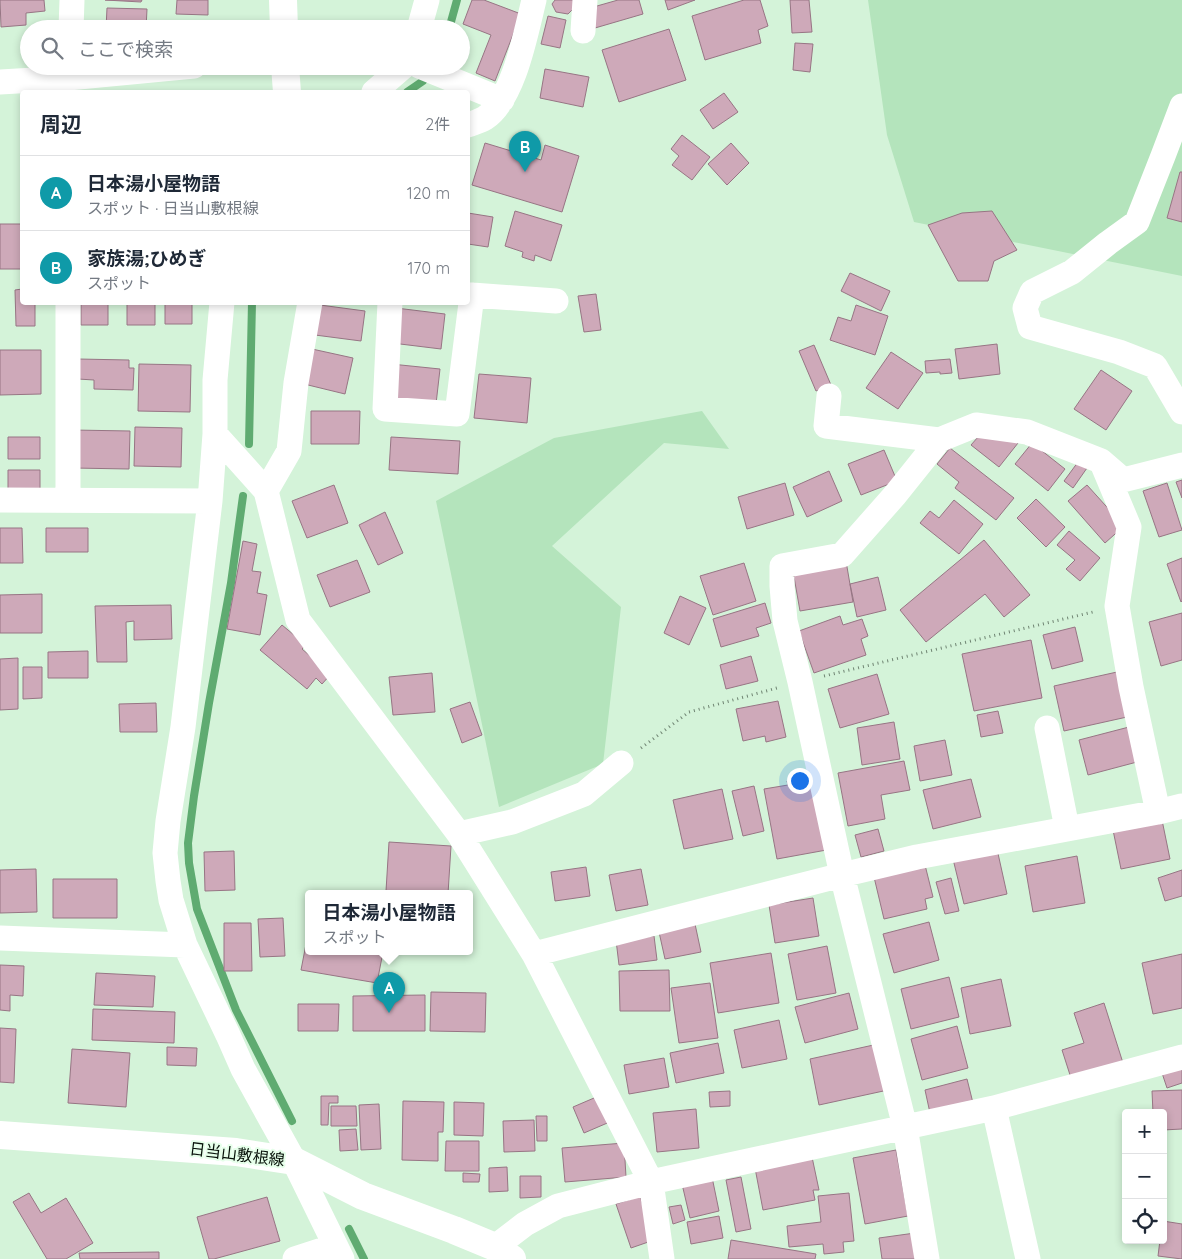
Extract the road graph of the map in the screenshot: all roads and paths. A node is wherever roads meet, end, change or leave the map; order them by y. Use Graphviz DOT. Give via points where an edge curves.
graph roads {
  1 [pos="72,0"];
  2 [pos="283,0"];
  3 [pos="427,0"];
  4 [pos="534,0"];
  5 [pos="584,0"];
  6 [pos="71,20"];
  7 [pos="284,20"];
  8 [pos="421,20"];
  9 [pos="583,31"];
  10 [pos="107,75"];
  11 [pos="286,75"];
  12 [pos="394,75"];
  13 [pos="440,75"];
  14 [pos="68,79"];
  15 [pos="0,82"];
  16 [pos="287,90"];
  17 [pos="376,90"];
  18 [pos="502,100"];
  19 [pos="1182,106"];
  20 [pos="470,124"];
  21 [pos="470,295"];
  22 [pos="556,300"];
  23 [pos="68,305"];
  24 [pos="222,305"];
  25 [pos="309,305"];
  26 [pos="390,305"];
  27 [pos="469,305"];
  28 [pos="829,396"];
  29 [pos="1182,412"];
  30 [pos="215,434"];
  31 [pos="939,440"];
  32 [pos="1101,461"];
  33 [pos="1182,465"];
  34 [pos="266,491"];
  35 [pos="0,500"];
  36 [pos="68,500"];
  37 [pos="210,501"];
  38 [pos="1117,606"];
  39 [pos="800,682"];
  40 [pos="1047,728"];
  41 [pos="620,763"];
  42 [pos="1182,806"];
  43 [pos="1158,812"];
  44 [pos="1067,828"];
  45 [pos="459,834"];
  46 [pos="842,875"];
  47 [pos="0,938"];
  48 [pos="185,945"];
  49 [pos="534,954"];
  50 [pos="1182,1057"];
  51 [pos="994,1108"];
  52 [pos="905,1127"];
  53 [pos="0,1135"];
  54 [pos="294,1161"];
  55 [pos="651,1182"];
  56 [pos="339,1252"];
  57 [pos="503,1253"];
  58 [pos="295,1259"];
  59 [pos="662,1259"];
  60 [pos="927,1259"];
  61 [pos="1028,1259"];
  1 -- 6 [label="street"];
  2 -- 7 [label="main road"];
  3 -- 8 [label="street"];
  4 -- 18 [label="street" via="519,57"];
  5 -- 9 [label="street"];
  10 -- 14 [label="street"];
  11 -- 16 [label="main road"];
  12 -- 17 [label="street"];
  13 -- 18 [label="street"];
  14 -- 15 [label="street"];
  18 -- 20 [label="street" via="485,118"];
  19 -- 29 [label="street" via="1137,222 1072,272 1032,292 1025,308 1030,327 1119,352 1154,366"];
  21 -- 22 [label="street"];
  23 -- 36 [label="street"];
  24 -- 30 [label="street" via="215,380"];
  25 -- 34 [label="street" via="296,383 289,451"];
  26 -- 27 [label="street" via="384,409 457,414"];
  28 -- 31 [label="street" via="826,426"];
  30 -- 34 [label="street"];
  30 -- 37 [label="street"];
  31 -- 32 [label="street" via="976,425 1028,432"];
  31 -- 39 [label="street" via="842,554 782,566 785,621"];
  32 -- 33 [label="street" via="1123,480"];
  32 -- 38 [label="street" via="1128,527"];
  34 -- 45 [label="street" via="298,620"];
  35 -- 36 [label="street"];
  36 -- 37 [label="street"];
  37 -- 48 [label="street" via="184,727 164,853 171,900"];
  38 -- 39 [label="path"];
  38 -- 43 [label="street"];
  39 -- 41 [label="path" via="688,712"];
  39 -- 46 [label="street"];
  40 -- 44 [label="street"];
  41 -- 45 [label="street" via="584,794 512,822"];
  42 -- 43 [label="street"];
  43 -- 44 [label="street"];
  44 -- 46 [label="street"];
  45 -- 49 [label="street"];
  46 -- 49 [label="street"];
  46 -- 52 [label="street"];
  47 -- 48 [label="street"];
  48 -- 54 [label="street" via="243,1069"];
  49 -- 55 [label="street"];
  50 -- 51 [label="street"];
  51 -- 52 [label="street"];
  51 -- 61 [label="street"];
  52 -- 55 [label="street"];
  52 -- 60 [label="street"];
  53 -- 54 [label="main road, 日当山敷根線" via="236,1152"];
  54 -- 56 [label="street"];
  54 -- 57 [label="main road, 日当山敷根線" via="363,1196 454,1230"];
  55 -- 57 [label="street" via="558,1206 525,1224"];
  55 -- 59 [label="street"];
  56 -- 58 [label="street"];
}
